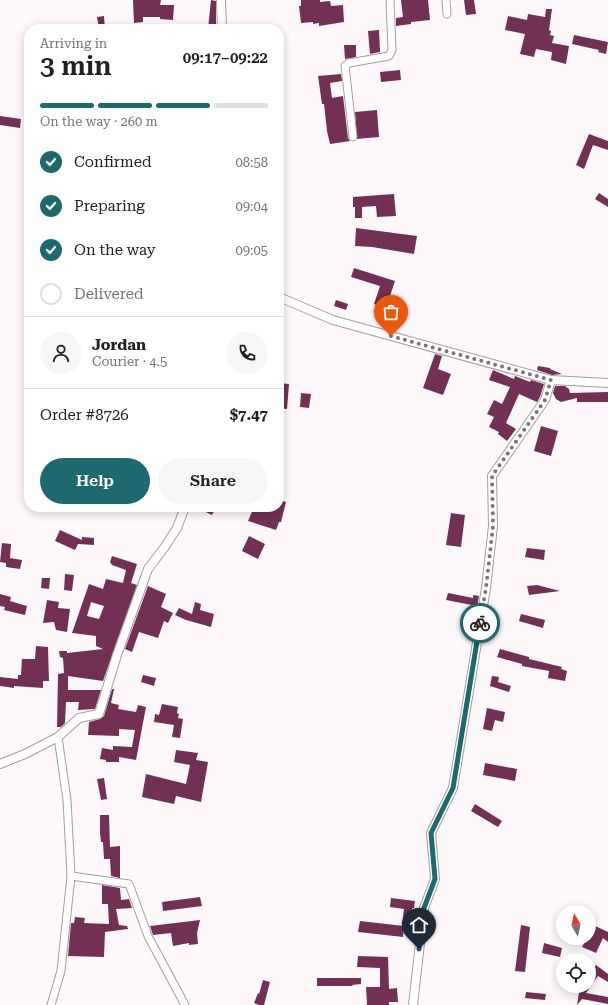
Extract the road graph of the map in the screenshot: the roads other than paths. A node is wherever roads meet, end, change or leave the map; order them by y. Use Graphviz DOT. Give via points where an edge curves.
graph roads {
  1 [pos="221,0"];
  2 [pos="390,0"];
  3 [pos="446,0"];
  4 [pos="447,14"];
  5 [pos="222,24"];
  6 [pos="353,137"];
  7 [pos="284,299"];
  8 [pos="551,380"];
  9 [pos="608,383"];
  10 [pos="183,512"];
  11 [pos="58,738"];
  12 [pos="0,764"];
  13 [pos="71,876"];
  14 [pos="51,1005"];
  15 [pos="185,1005"];
  16 [pos="413,1005"];
  1 -- 5 [label="street"];
  2 -- 6 [label="street" via="392,50 389,56 348,63 345,66"];
  3 -- 4 [label="street"];
  7 -- 8 [label="street" via="333,320"];
  8 -- 9 [label="street"];
  8 -- 16 [label="street" via="545,400 492,476 493,526 486,588 453,788 431,833 435,879 424,908"];
  10 -- 11 [label="street" via="164,548 148,569 99,714 79,718"];
  11 -- 12 [label="street"];
  11 -- 13 [label="street" via="66,800"];
  13 -- 14 [label="street" via="61,971"];
  13 -- 15 [label="street" via="129,884 148,936"];
}
